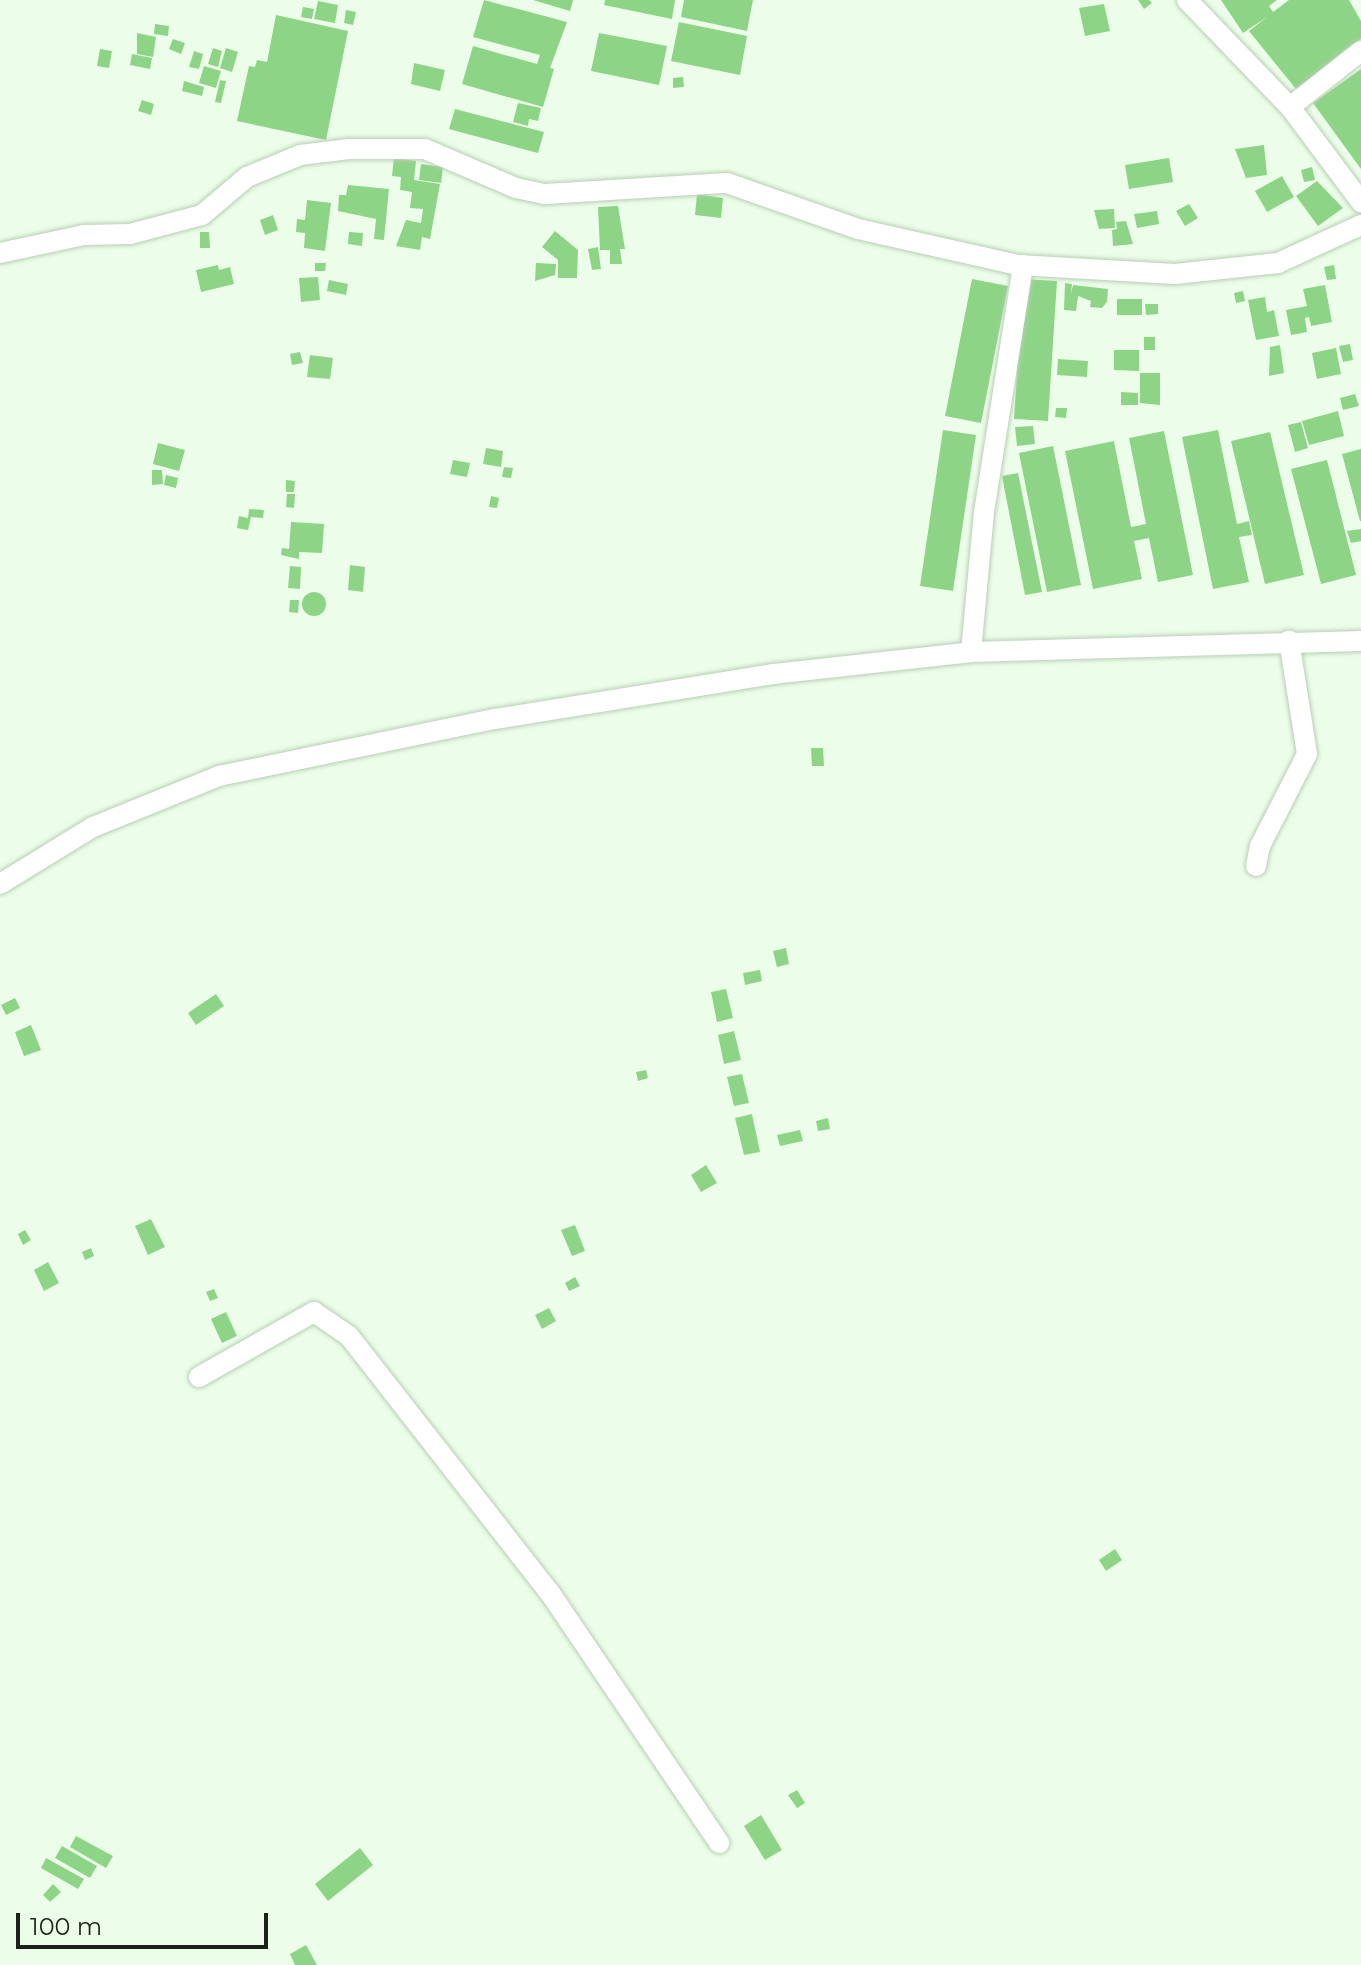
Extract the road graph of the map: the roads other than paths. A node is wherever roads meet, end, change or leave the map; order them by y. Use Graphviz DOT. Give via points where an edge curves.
graph roads {
  1 [pos="1187,0"];
  2 [pos="1361,51"];
  3 [pos="1290,107"];
  4 [pos="1361,202"];
  5 [pos="1361,225"];
  6 [pos="1,245"];
  7 [pos="1023,265"];
  8 [pos="1289,640"];
  9 [pos="1361,641"];
  10 [pos="971,652"];
  11 [pos="1256,866"];
  12 [pos="0,884"];
  13 [pos="199,1377"];
  14 [pos="719,1843"];
  1 -- 3 [label="street"];
  2 -- 3 [label="street"];
  3 -- 4 [label="street"];
  5 -- 7 [label="street" via="1278,263 1175,274"];
  6 -- 7 [label="street" via="130,234 202,215 247,177 300,155 425,149 516,188 545,194 727,183 858,229"];
  7 -- 10 [label="street" via="984,512"];
  8 -- 9 [label="street"];
  8 -- 10 [label="street"];
  8 -- 11 [label="street" via="1307,754 1260,846"];
  10 -- 12 [label="street" via="773,674 511,716 219,776 93,827"];
  13 -- 14 [label="street" via="314,1312 349,1336 550,1593"];
}
